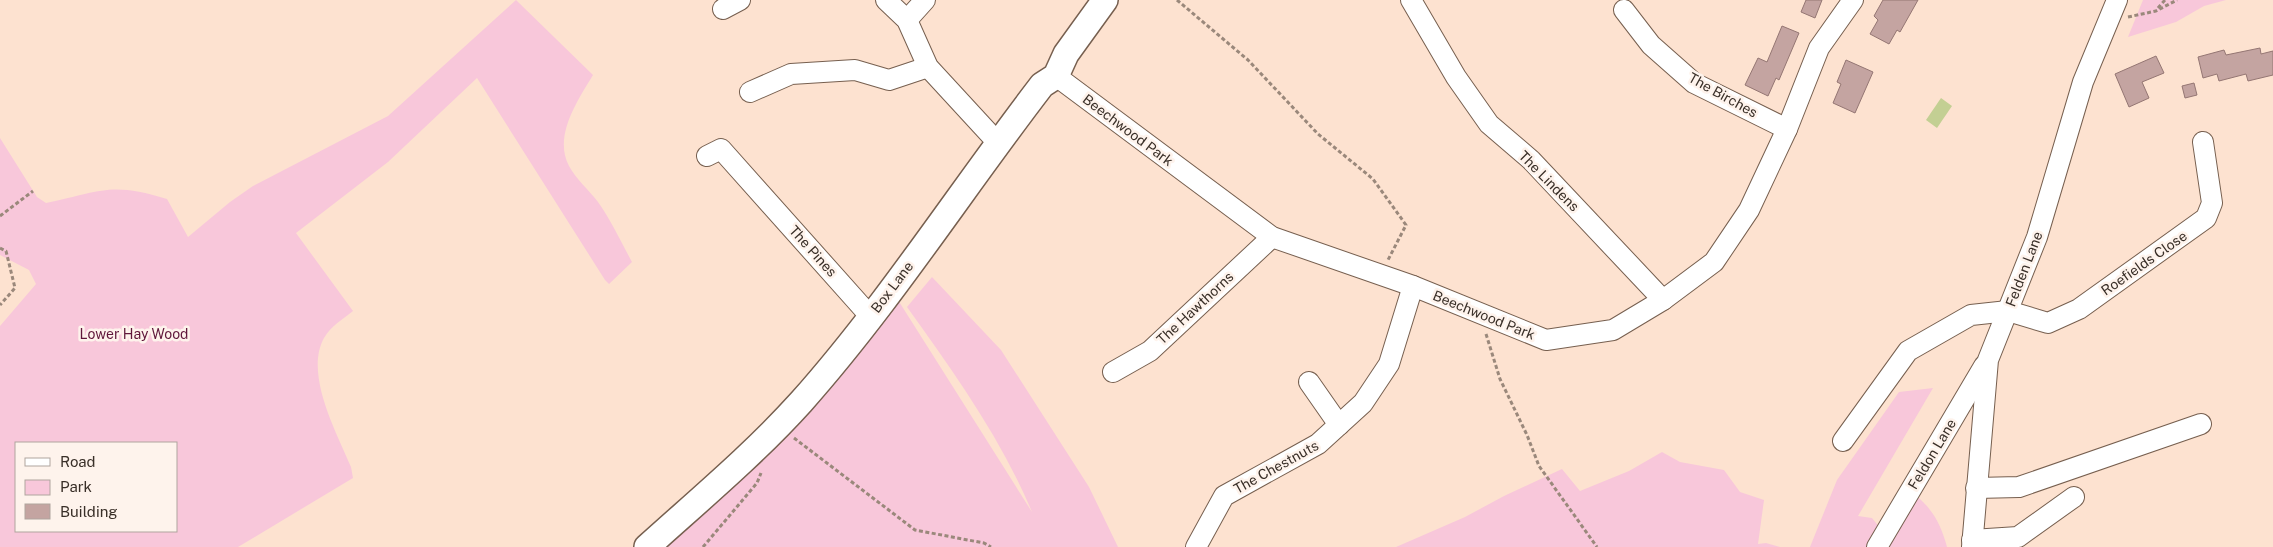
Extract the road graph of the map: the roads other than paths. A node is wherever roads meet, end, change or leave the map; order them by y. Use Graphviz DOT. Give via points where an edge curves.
graph roads {
  1 [pos="886,0"];
  2 [pos="925,0"];
  3 [pos="1106,0"];
  4 [pos="1410,0"];
  5 [pos="1853,0"];
  6 [pos="2117,0"];
  7 [pos="1624,10"];
  8 [pos="906,20"];
  9 [pos="928,66"];
  10 [pos="1056,76"];
  11 [pos="750,92"];
  12 [pos="1787,129"];
  13 [pos="2203,142"];
  14 [pos="998,143"];
  15 [pos="706,156"];
  16 [pos="1272,237"];
  17 [pos="1414,286"];
  18 [pos="1663,300"];
  19 [pos="2008,311"];
  20 [pos="870,316"];
  21 [pos="1988,360"];
  22 [pos="1113,372"];
  23 [pos="1309,382"];
  24 [pos="2201,424"];
  25 [pos="1339,425"];
  26 [pos="1843,441"];
  27 [pos="1976,488"];
  28 [pos="2074,498"];
  29 [pos="1972,544"];
  30 [pos="646,547"];
  31 [pos="1196,547"];
  32 [pos="1877,547"];
  1 -- 8 [label="street"];
  2 -- 8 [label="street"];
  3 -- 10 [label="main road, Box Lane" via="1066,54"];
  4 -- 18 [label="street, The Lindens" via="1456,77 1489,124 1531,160"];
  5 -- 12 [label="street, Beechwood Park" via="1819,48"];
  6 -- 19 [label="street, Felden Lane" via="2083,82 2037,237"];
  7 -- 12 [label="street, The Birches" via="1651,46 1694,83"];
  8 -- 9 [label="street"];
  9 -- 11 [label="street" via="889,80 855,70 791,74"];
  9 -- 14 [label="street"];
  10 -- 14 [label="main road, Box Lane" via="1042,85"];
  10 -- 16 [label="street, Beechwood Park"];
  12 -- 18 [label="street, Beechwood Park" via="1749,210 1714,262"];
  13 -- 19 [label="street, Roefields Close" via="2212,203 2206,218 2079,309 2048,323"];
  14 -- 20 [label="main road, Box Lane"];
  15 -- 20 [label="street, The Pines" via="721,149"];
  16 -- 17 [label="street, Beechwood Park"];
  16 -- 22 [label="street, The Hawthorns" via="1150,351"];
  17 -- 18 [label="street, Beechwood Park" via="1546,340 1613,330"];
  17 -- 25 [label="street, The Chestnuts" via="1389,364 1362,403"];
  19 -- 21 [label="street, Felden Lane"];
  19 -- 26 [label="street" via="1971,315 1908,351"];
  20 -- 30 [label="main road, Box Lane" via="778,425"];
  21 -- 27 [label="street, Felden Lane"];
  21 -- 32 [label="street, Feldon Lane"];
  23 -- 25 [label="street"];
  24 -- 27 [label="street" via="2019,487"];
  25 -- 31 [label="street, The Chestnuts" via="1318,444 1224,496"];
  27 -- 29 [label="street, Felden Lane"];
  28 -- 29 [label="street" via="2018,537"];
}
